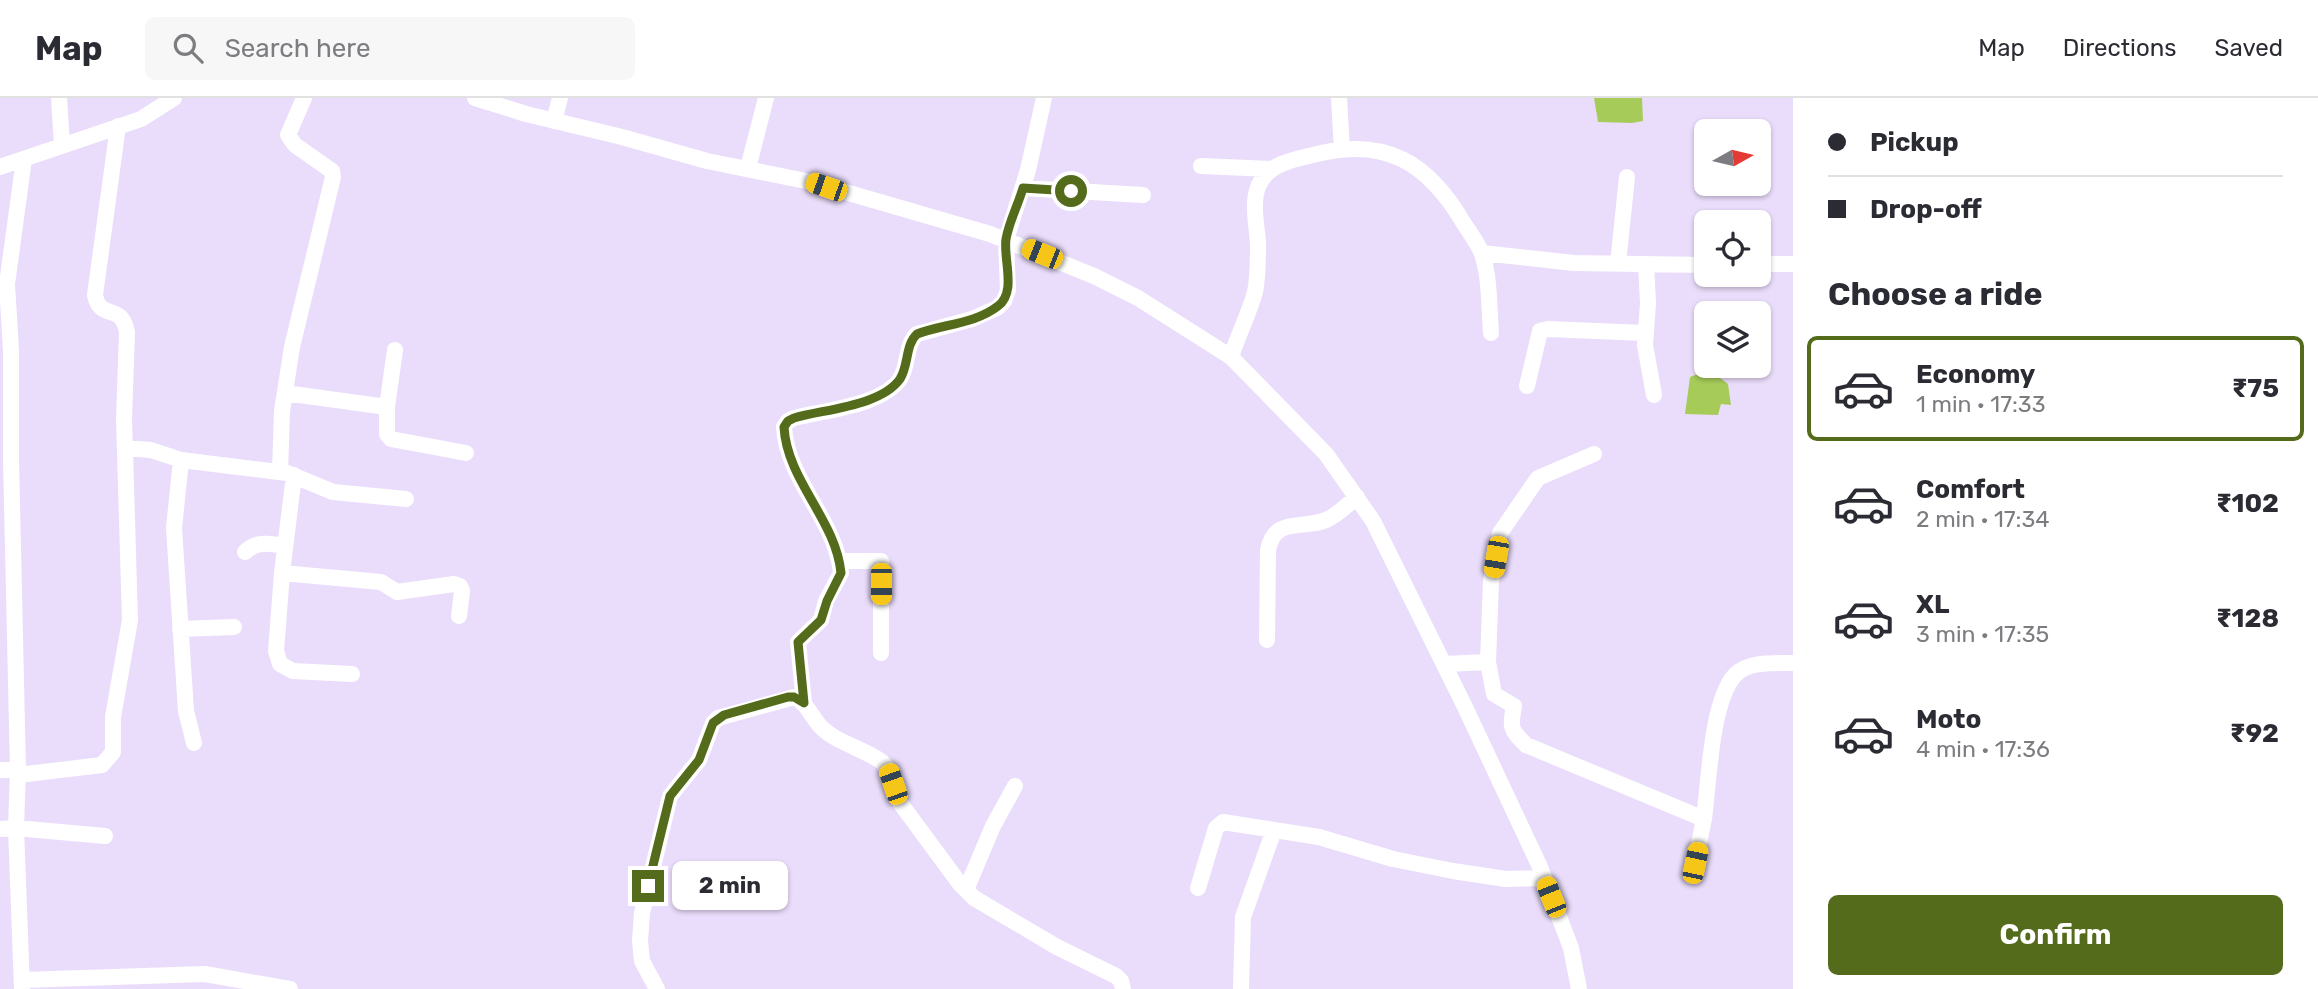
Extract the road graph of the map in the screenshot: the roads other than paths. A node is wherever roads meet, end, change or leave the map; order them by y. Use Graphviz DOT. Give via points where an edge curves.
graph roads {
  1 [pos="59,98"];
  2 [pos="174,98"];
  3 [pos="304,98"];
  4 [pos="475,98"];
  5 [pos="560,98"];
  6 [pos="766,98"];
  7 [pos="1044,98"];
  8 [pos="1339,98"];
  9 [pos="493,101"];
  10 [pos="554,121"];
  11 [pos="118,126"];
  12 [pos="62,145"];
  13 [pos="1342,150"];
  14 [pos="24,159"];
  15 [pos="1201,166"];
  16 [pos="0,167"];
  17 [pos="748,168"];
  18 [pos="1271,169"];
  19 [pos="1627,177"];
  20 [pos="1023,188"];
  21 [pos="1143,195"];
  22 [pos="1006,240"];
  23 [pos="1482,253"];
  24 [pos="1618,264"];
  25 [pos="1771,264"];
  26 [pos="1793,264"];
  27 [pos="1646,265"];
  28 [pos="1694,265"];
  29 [pos="3,284"];
  30 [pos="1644,332"];
  31 [pos="1491,333"];
  32 [pos="395,350"];
  33 [pos="1231,357"];
  34 [pos="1527,386"];
  35 [pos="285,393"];
  36 [pos="1654,395"];
  37 [pos="387,407"];
  38 [pos="125,448"];
  39 [pos="466,453"];
  40 [pos="1594,454"];
  41 [pos="5,460"];
  42 [pos="181,460"];
  43 [pos="287,474"];
  44 [pos="1357,496"];
  45 [pos="406,499"];
  46 [pos="285,545"];
  47 [pos="246,552"];
  48 [pos="840,561"];
  49 [pos="282,573"];
  50 [pos="459,616"];
  51 [pos="234,626"];
  52 [pos="180,629"];
  53 [pos="1267,640"];
  54 [pos="881,653"];
  55 [pos="1488,662"];
  56 [pos="1793,663"];
  57 [pos="1444,664"];
  58 [pos="352,674"];
  59 [pos="804,703"];
  60 [pos="194,743"];
  61 [pos="0,770"];
  62 [pos="18,772"];
  63 [pos="1015,786"];
  64 [pos="1704,819"];
  65 [pos="8,829"];
  66 [pos="1274,830"];
  67 [pos="106,836"];
  68 [pos="1695,863"];
  69 [pos="1544,878"];
  70 [pos="1198,888"];
  71 [pos="966,890"];
  72 [pos="22,985"];
  73 [pos="290,989"];
  74 [pos="657,989"];
  75 [pos="1123,989"];
  76 [pos="1241,989"];
  77 [pos="1579,989"];
  1 -- 12 [label="street"];
  2 -- 11 [label="street" via="152,113"];
  3 -- 35 [label="street" via="288,135 332,171 333,177"];
  4 -- 9 [label="street"];
  5 -- 10 [label="street"];
  6 -- 17 [label="street"];
  7 -- 20 [label="street"];
  8 -- 13 [label="street"];
  9 -- 10 [label="street"];
  10 -- 17 [label="street"];
  11 -- 12 [label="street"];
  11 -- 38 [label="street" via="95,295 102,309 125,320"];
  12 -- 14 [label="street"];
  13 -- 18 [label="street"];
  13 -- 23 [label="street" via="1385,152 1409,162 1440,187"];
  14 -- 16 [label="street"];
  14 -- 29 [label="street"];
  15 -- 18 [label="street"];
  17 -- 22 [label="street"];
  18 -- 33 [label="street" via="1257,191 1256,289"];
  19 -- 24 [label="street"];
  20 -- 21 [label="street"];
  20 -- 22 [label="street"];
  22 -- 33 [label="street" via="1138,298"];
  22 -- 48 [label="street" via="1008,290 997,308 917,334 904,372 882,394 794,418 784,427 798,473"];
  23 -- 24 [label="street"];
  23 -- 31 [label="street"];
  24 -- 27 [label="street"];
  25 -- 26 [label="street"];
  27 -- 28 [label="street"];
  27 -- 30 [label="street"];
  29 -- 41 [label="street" via="11,351"];
  30 -- 34 [label="street" via="1539,331"];
  30 -- 36 [label="street"];
  32 -- 37 [label="street"];
  33 -- 44 [label="street" via="1326,454"];
  35 -- 37 [label="street"];
  35 -- 43 [label="street" via="279,441"];
  37 -- 39 [label="street" via="391,439"];
  38 -- 42 [label="street"];
  38 -- 62 [label="street" via="130,620 113,717 113,752 102,765"];
  40 -- 55 [label="street" via="1538,478 1500,533 1491,580"];
  41 -- 62 [label="street"];
  42 -- 43 [label="street"];
  42 -- 52 [label="street" via="174,528"];
  43 -- 45 [label="street" via="333,492"];
  43 -- 46 [label="street"];
  44 -- 53 [label="street" via="1328,520 1284,527 1270,540"];
  44 -- 57 [label="street"];
  46 -- 47 [label="street" via="262,543"];
  46 -- 49 [label="street"];
  48 -- 54 [label="street" via="881,561"];
  48 -- 59 [label="street" via="839,579 821,620 798,642"];
  49 -- 50 [label="street" via="380,582 397,592 454,584 462,591"];
  49 -- 58 [label="street" via="276,651 280,664 293,671"];
  51 -- 52 [label="street"];
  52 -- 60 [label="street" via="186,711"];
  55 -- 57 [label="street"];
  55 -- 64 [label="street" via="1494,694 1514,706 1513,732 1526,745"];
  56 -- 64 [label="street" via="1763,663 1736,674 1721,701"];
  57 -- 69 [label="street"];
  59 -- 71 [label="street" via="820,726 882,762 898,800"];
  59 -- 74 [label="street" via="788,697 718,718 699,760 670,796 642,912 640,941 642,961"];
  61 -- 62 [label="street"];
  62 -- 65 [label="street"];
  63 -- 71 [label="street"];
  64 -- 68 [label="street"];
  65 -- 67 [label="street"];
  65 -- 72 [label="street"];
  66 -- 69 [label="street" via="1453,871 1495,878"];
  66 -- 70 [label="street" via="1219,823"];
  66 -- 76 [label="street" via="1243,917"];
  69 -- 77 [label="street" via="1571,948"];
  71 -- 75 [label="street" via="984,906 1116,976"];
  72 -- 73 [label="street" via="205,974"];
}
